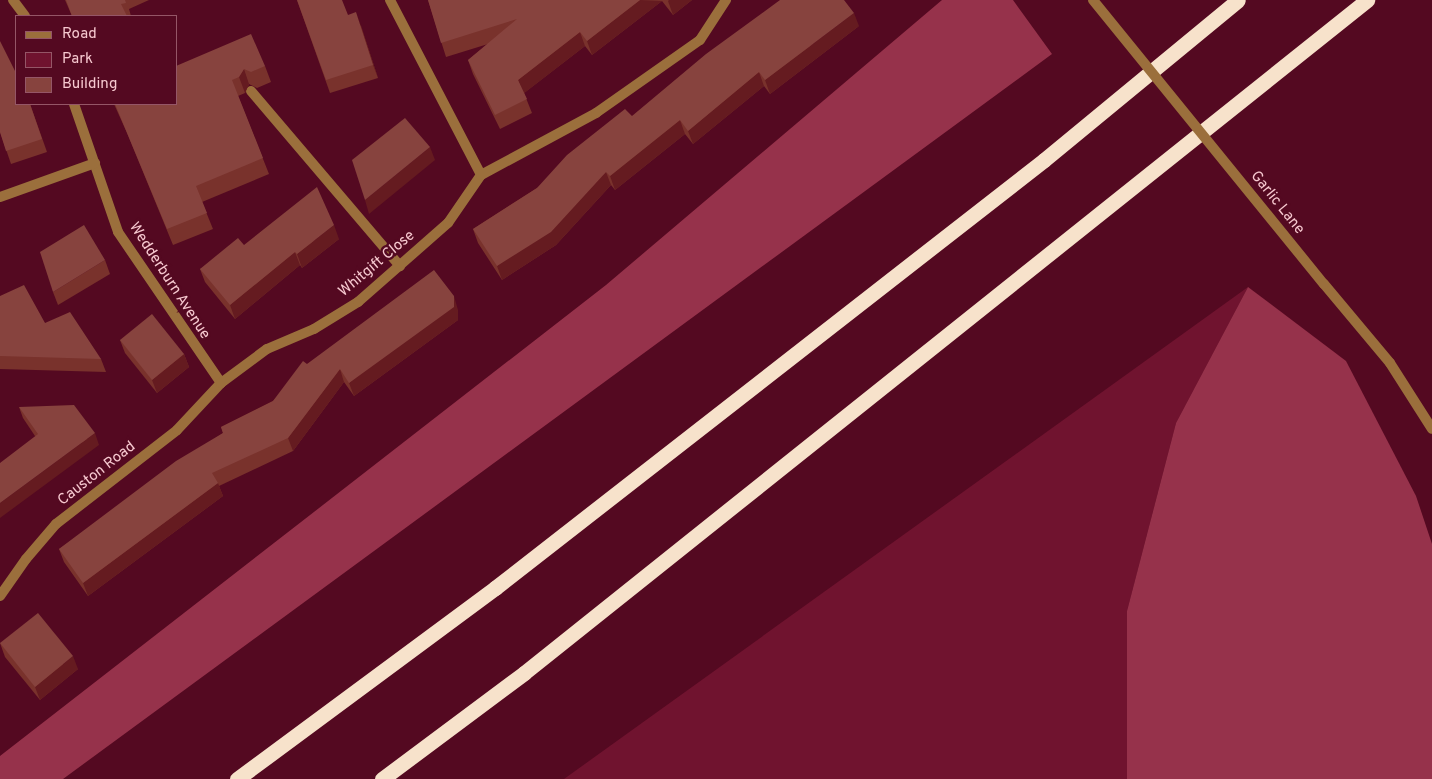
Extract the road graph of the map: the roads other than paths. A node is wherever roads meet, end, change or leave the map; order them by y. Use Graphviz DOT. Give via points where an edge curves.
graph roads {
  1 [pos="13,0"];
  2 [pos="390,0"];
  3 [pos="726,0"];
  4 [pos="1093,0"];
  5 [pos="1238,0"];
  6 [pos="1367,0"];
  7 [pos="24,15"];
  8 [pos="251,91"];
  9 [pos="74,105"];
  10 [pos="95,162"];
  11 [pos="481,175"];
  12 [pos="0,197"];
  13 [pos="400,266"];
  14 [pos="221,383"];
  15 [pos="1432,429"];
  16 [pos="0,596"];
  17 [pos="237,779"];
  18 [pos="382,779"];
  1 -- 7 [label="street"];
  2 -- 11 [label="street"];
  3 -- 11 [label="street, Whitgift Close" via="700,40 596,113"];
  4 -- 15 [label="street, Garlic Lane, bridge" via="1390,363"];
  5 -- 17 [label="highway" via="1044,160 495,588"];
  6 -- 18 [label="highway" via="532,667"];
  8 -- 13 [label="street"];
  9 -- 10 [label="street, Wedderburn Avenue"];
  10 -- 12 [label="street"];
  10 -- 14 [label="street, Wedderburn Avenue" via="118,232"];
  11 -- 13 [label="street, Whitgift Close" via="448,222"];
  13 -- 14 [label="street, Whitgift Close" via="358,302 314,329 267,349"];
  14 -- 16 [label="street, Causton Road" via="176,430 56,524"];
}
